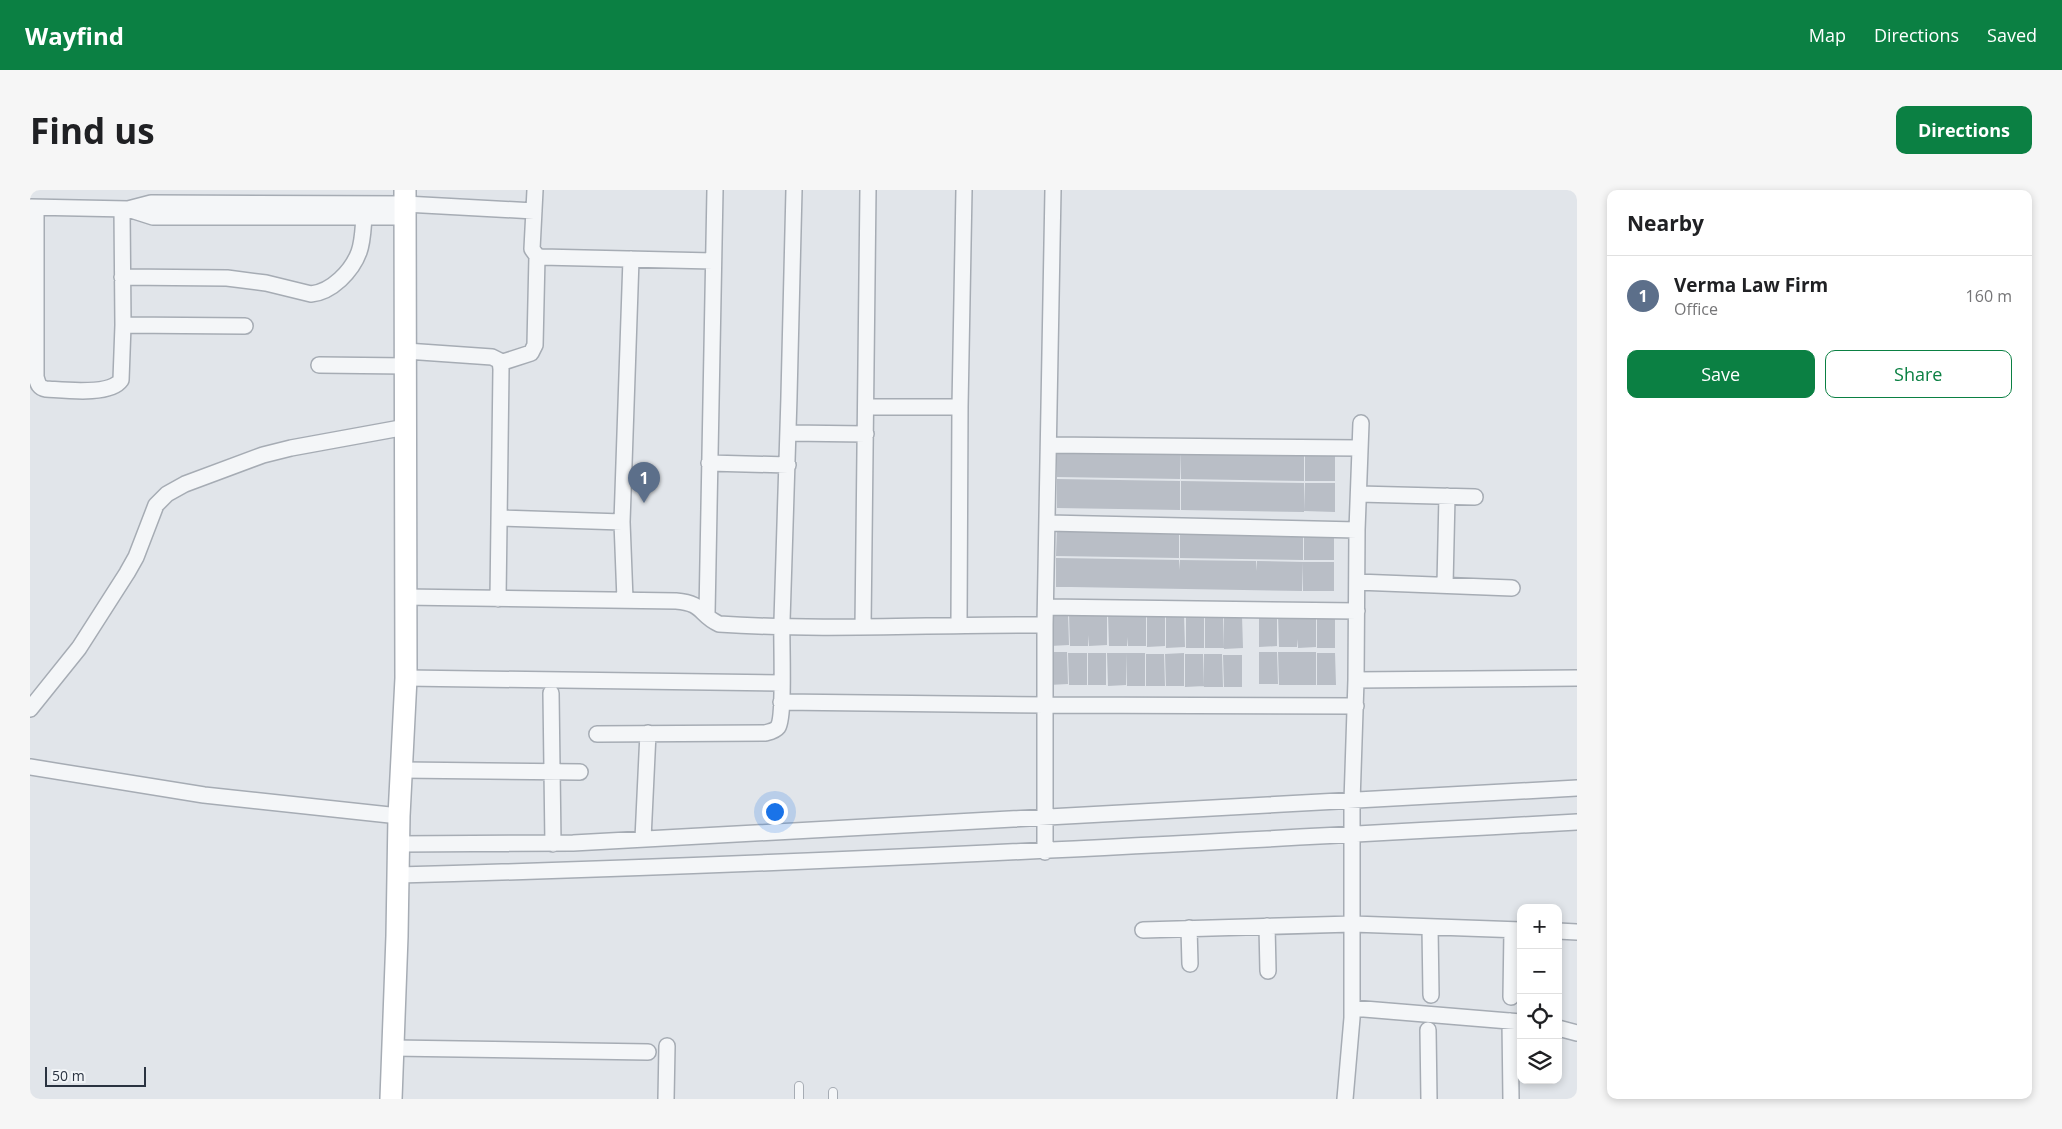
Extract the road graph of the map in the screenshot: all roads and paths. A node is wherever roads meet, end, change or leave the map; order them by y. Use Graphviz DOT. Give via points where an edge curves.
graph roads {
  1 [pos="535,190"];
  2 [pos="715,190"];
  3 [pos="794,190"];
  4 [pos="868,190"];
  5 [pos="964,190"];
  6 [pos="1053,190"];
  7 [pos="321,203"];
  8 [pos="405,204"];
  9 [pos="33,208"];
  10 [pos="125,209"];
  11 [pos="534,211"];
  12 [pos="364,216"];
  13 [pos="536,256"];
  14 [pos="631,259"];
  15 [pos="713,261"];
  16 [pos="122,277"];
  17 [pos="33,311"];
  18 [pos="123,325"];
  19 [pos="244,326"];
  20 [pos="406,359"];
  21 [pos="500,363"];
  22 [pos="319,365"];
  23 [pos="866,407"];
  24 [pos="960,407"];
  25 [pos="1361,424"];
  26 [pos="406,427"];
  27 [pos="789,433"];
  28 [pos="866,434"];
  29 [pos="1048,445"];
  30 [pos="1359,448"];
  31 [pos="709,463"];
  32 [pos="788,465"];
  33 [pos="1359,494"];
  34 [pos="1447,496"];
  35 [pos="1475,496"];
  36 [pos="499,518"];
  37 [pos="622,522"];
  38 [pos="1048,523"];
  39 [pos="1357,530"];
  40 [pos="1357,582"];
  41 [pos="1445,585"];
  42 [pos="1512,588"];
  43 [pos="404,597"];
  44 [pos="498,599"];
  45 [pos="624,600"];
  46 [pos="1046,607"];
  47 [pos="1357,611"];
  48 [pos="707,614"];
  49 [pos="959,624"];
  50 [pos="1045,625"];
  51 [pos="781,628"];
  52 [pos="863,628"];
  53 [pos="406,678"];
  54 [pos="1577,678"];
  55 [pos="1356,680"];
  56 [pos="782,683"];
  57 [pos="551,693"];
  58 [pos="781,702"];
  59 [pos="1045,706"];
  60 [pos="1356,706"];
  61 [pos="30,709"];
  62 [pos="648,733"];
  63 [pos="597,734"];
  64 [pos="30,767"];
  65 [pos="402,770"];
  66 [pos="551,771"];
  67 [pos="580,772"];
  68 [pos="1577,788"];
  69 [pos="1352,802"];
  70 [pos="399,816"];
  71 [pos="1045,817"];
  72 [pos="1577,822"];
  73 [pos="1353,835"];
  74 [pos="643,839"];
  75 [pos="399,844"];
  76 [pos="554,844"];
  77 [pos="1045,852"];
  78 [pos="398,875"];
  79 [pos="1353,924"];
  80 [pos="1266,926"];
  81 [pos="1430,927"];
  82 [pos="1189,928"];
  83 [pos="1143,930"];
  84 [pos="1516,930"];
  85 [pos="1562,931"];
  86 [pos="1577,932"];
  87 [pos="1190,964"];
  88 [pos="1268,971"];
  89 [pos="1431,995"];
  90 [pos="1511,997"];
  91 [pos="1352,1008"];
  92 [pos="1515,1022"];
  93 [pos="1562,1029"];
  94 [pos="1428,1030"];
  95 [pos="1577,1033"];
  96 [pos="667,1046"];
  97 [pos="393,1048"];
  98 [pos="648,1052"];
  99 [pos="799,1086"];
  100 [pos="391,1099"];
  101 [pos="666,1099"];
  102 [pos="799,1099"];
  103 [pos="1345,1099"];
  104 [pos="1429,1099"];
  105 [pos="1511,1099"];
  1 -- 11 [label="street"];
  2 -- 15 [label="street"];
  3 -- 27 [label="street"];
  4 -- 23 [label="street"];
  5 -- 24 [label="street"];
  6 -- 29 [label="street"];
  7 -- 8 [label="street"];
  7 -- 10 [label="street" via="151,203"];
  7 -- 12 [label="street"];
  8 -- 11 [label="street"];
  8 -- 12 [label="street"];
  8 -- 20 [label="street"];
  9 -- 10 [label="street"];
  9 -- 17 [label="street"];
  10 -- 16 [label="street"];
  11 -- 13 [label="street" via="532,246"];
  12 -- 16 [label="street" via="359,252 352,265 339,281 318,293 227,278"];
  13 -- 14 [label="street"];
  13 -- 21 [label="street" via="535,345 532,353"];
  14 -- 15 [label="street"];
  14 -- 37 [label="street"];
  15 -- 31 [label="street"];
  16 -- 18 [label="street"];
  17 -- 18 [label="street" via="36,377 41,388 46,390 100,390 117,385 122,373"];
  18 -- 19 [label="street"];
  20 -- 21 [label="street" via="492,357"];
  20 -- 22 [label="street"];
  20 -- 26 [label="street"];
  21 -- 36 [label="street"];
  23 -- 24 [label="street"];
  23 -- 28 [label="street"];
  24 -- 49 [label="street"];
  25 -- 30 [label="street"];
  26 -- 43 [label="street"];
  26 -- 61 [label="street" via="263,455 167,494 156,505 127,573 79,648"];
  27 -- 28 [label="street"];
  27 -- 32 [label="street"];
  28 -- 52 [label="street"];
  29 -- 30 [label="street"];
  29 -- 38 [label="street"];
  30 -- 33 [label="street"];
  31 -- 32 [label="street"];
  31 -- 48 [label="street"];
  32 -- 51 [label="street"];
  33 -- 34 [label="street"];
  33 -- 39 [label="street"];
  34 -- 35 [label="street"];
  34 -- 41 [label="street"];
  36 -- 37 [label="street"];
  36 -- 44 [label="street"];
  37 -- 45 [label="street"];
  38 -- 39 [label="street"];
  38 -- 46 [label="street"];
  39 -- 40 [label="street"];
  40 -- 41 [label="street"];
  40 -- 47 [label="street"];
  41 -- 42 [label="street"];
  43 -- 44 [label="street"];
  43 -- 53 [label="street"];
  44 -- 45 [label="street"];
  45 -- 48 [label="street" via="686,602"];
  46 -- 47 [label="street"];
  46 -- 50 [label="street"];
  47 -- 55 [label="street"];
  48 -- 51 [label="street" via="719,624"];
  49 -- 50 [label="street"];
  49 -- 52 [label="street"];
  50 -- 59 [label="street"];
  51 -- 52 [label="street"];
  51 -- 56 [label="street"];
  53 -- 56 [label="street"];
  53 -- 65 [label="street"];
  54 -- 55 [label="street"];
  55 -- 60 [label="street"];
  56 -- 58 [label="street"];
  57 -- 66 [label="street"];
  58 -- 59 [label="street"];
  58 -- 62 [label="street" via="779,726 764,733"];
  59 -- 60 [label="street"];
  59 -- 71 [label="street"];
  60 -- 69 [label="street"];
  62 -- 63 [label="street"];
  62 -- 74 [label="street"];
  64 -- 70 [label="street" via="204,795"];
  65 -- 66 [label="street"];
  65 -- 70 [label="street"];
  66 -- 67 [label="street"];
  66 -- 76 [label="street"];
  68 -- 69 [label="street"];
  69 -- 71 [label="street"];
  69 -- 73 [label="street"];
  70 -- 75 [label="street"];
  71 -- 74 [label="street"];
  71 -- 77 [label="street"];
  72 -- 73 [label="street"];
  73 -- 77 [label="street"];
  73 -- 79 [label="street"];
  74 -- 76 [label="street"];
  75 -- 76 [label="street"];
  75 -- 78 [label="street"];
  77 -- 78 [label="street"];
  78 -- 97 [label="street"];
  79 -- 80 [label="street"];
  79 -- 81 [label="street"];
  79 -- 91 [label="street"];
  80 -- 82 [label="street"];
  80 -- 88 [label="street"];
  81 -- 84 [label="street"];
  81 -- 89 [label="street"];
  82 -- 83 [label="street"];
  82 -- 87 [label="street"];
  84 -- 90 [label="street"];
  85 -- 86 [label="street"];
  91 -- 92 [label="street"];
  91 -- 103 [label="street"];
  92 -- 105 [label="street"];
  93 -- 95 [label="street"];
  94 -- 104 [label="street"];
  96 -- 101 [label="street"];
  97 -- 98 [label="street"];
  97 -- 100 [label="street"];
  99 -- 102 [label="lane"];
}
